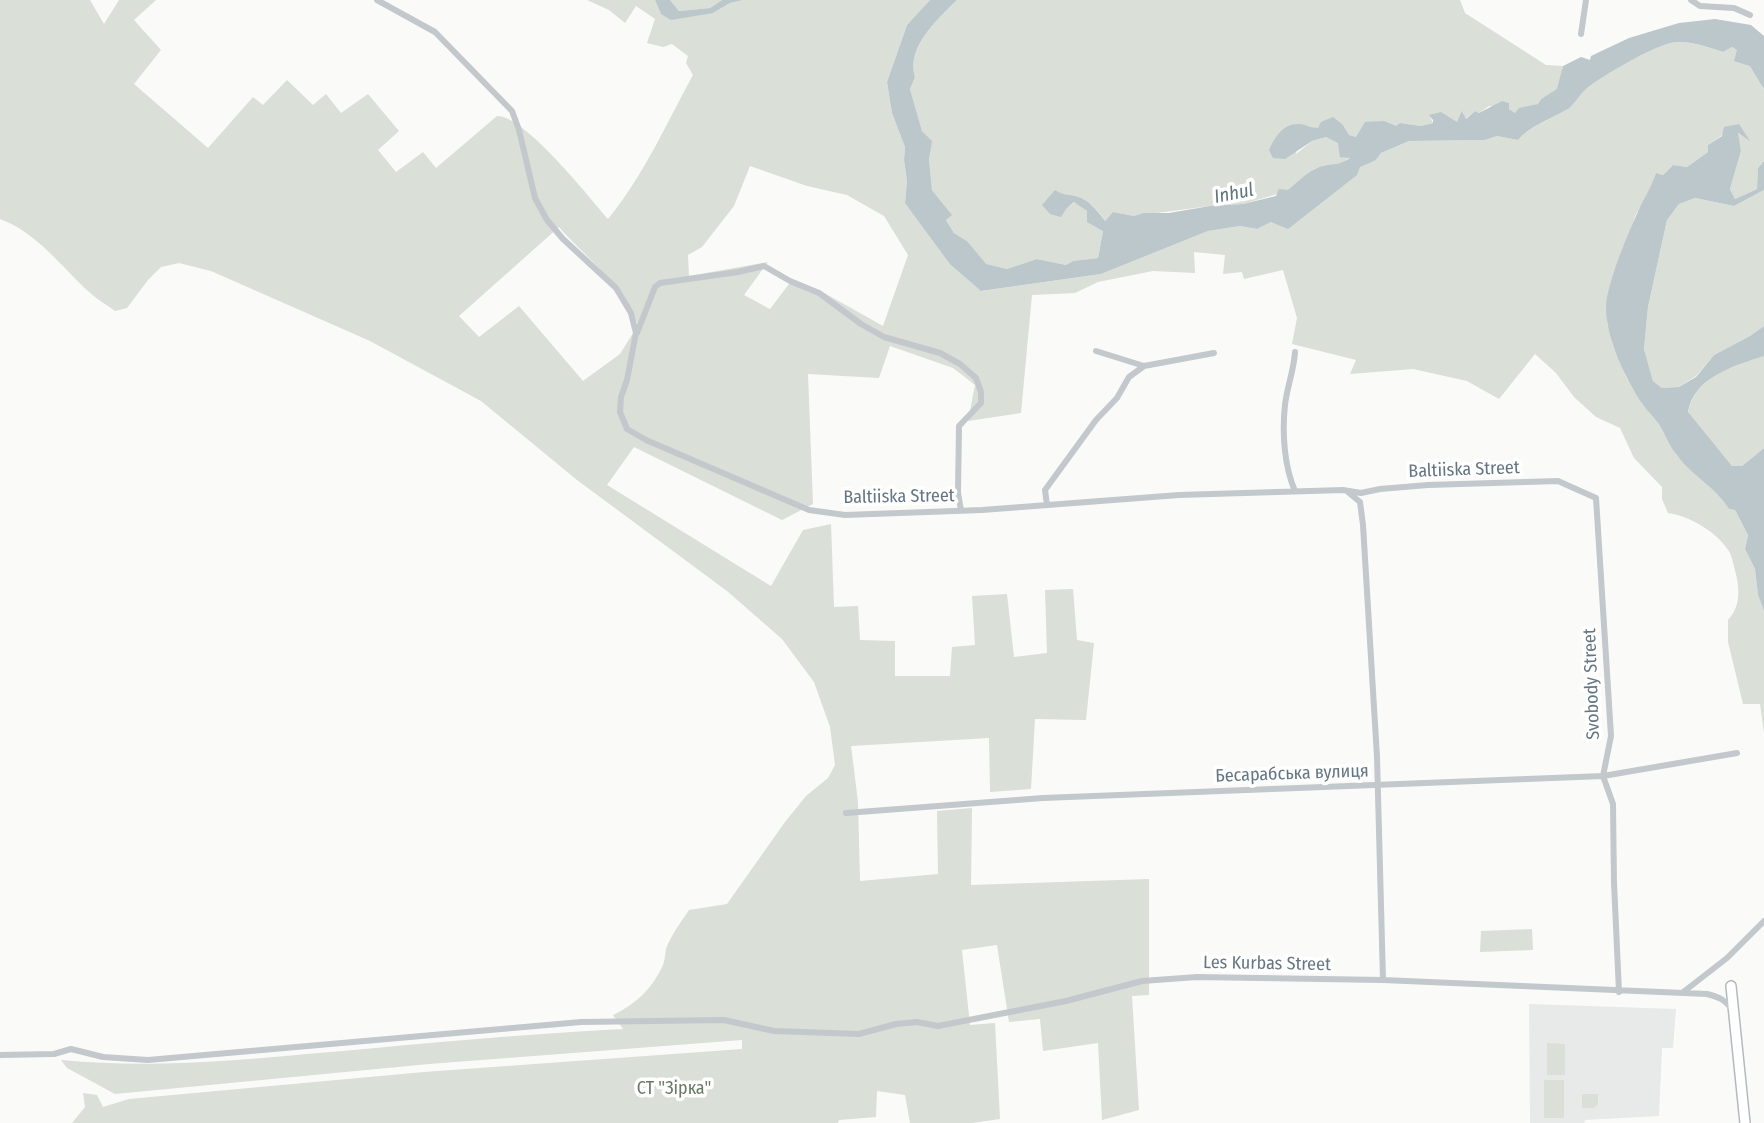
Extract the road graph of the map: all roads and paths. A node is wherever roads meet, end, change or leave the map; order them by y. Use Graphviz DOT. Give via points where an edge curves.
graph roads {
  1 [pos="377,0"];
  2 [pos="1586,0"];
  3 [pos="1692,0"];
  4 [pos="1750,15"];
  5 [pos="1581,34"];
  6 [pos="636,333"];
  7 [pos="1096,351"];
  8 [pos="1295,352"];
  9 [pos="1214,353"];
  10 [pos="1144,366"];
  11 [pos="1343,490"];
  12 [pos="1295,491"];
  13 [pos="1596,498"];
  14 [pos="1047,505"];
  15 [pos="961,510"];
  16 [pos="1737,753"];
  17 [pos="1603,776"];
  18 [pos="1377,785"];
  19 [pos="846,813"];
  20 [pos="1764,921"];
  21 [pos="1383,980"];
  22 [pos="1731,986"];
  23 [pos="1619,992"];
  24 [pos="1682,993"];
  25 [pos="1733,1012"];
  26 [pos="0,1055"];
  27 [pos="1745,1123"];
  1 -- 6 [label="street" via="435,32 512,111 535,198 547,220 616,288 631,313"];
  2 -- 5 [label="street"];
  3 -- 4 [label="street" via="1700,6 1734,8"];
  6 -- 15 [label="street, Baltiiska Street" via="620,412 627,429 646,440 809,510 845,515"];
  6 -- 15 [label="street, Baltiiska Street" via="660,283 764,266 819,293 884,337 960,364 976,378 981,392 981,403 959,426"];
  7 -- 10 [label="street"];
  8 -- 12 [label="street" via="1284,407 1286,461"];
  9 -- 10 [label="street"];
  10 -- 14 [label="street" via="1129,377 1045,490"];
  11 -- 12 [label="street, Baltiiska Street"];
  11 -- 13 [label="street, Baltiiska Street" via="1361,493 1427,485 1558,481"];
  11 -- 18 [label="street" via="1360,502 1363,525"];
  12 -- 14 [label="street, Baltiiska Street"];
  13 -- 17 [label="street, Svobody Street" via="1611,736"];
  14 -- 15 [label="street, Baltiiska Street"];
  16 -- 17 [label="street, Бесарабська вулиця"];
  17 -- 18 [label="street, Бесарабська вулиця"];
  17 -- 23 [label="street, Svobody Street" via="1613,804"];
  18 -- 19 [label="street, Бесарабська вулиця" via="1043,798"];
  18 -- 21 [label="street"];
  20 -- 24 [label="street"];
  21 -- 23 [label="street, Les Kurbas Street"];
  21 -- 26 [label="street, Les Kurbas Street" via="1196,977 1142,981 1066,1002 938,1026 896,1024 859,1034 774,1031 724,1020 581,1022 148,1060 71,1049 54,1054"];
  22 -- 25 [label="street"];
  23 -- 24 [label="street, Les Kurbas Street"];
  24 -- 25 [label="street, Les Kurbas Street" via="1720,996"];
  25 -- 27 [label="street"];
}
